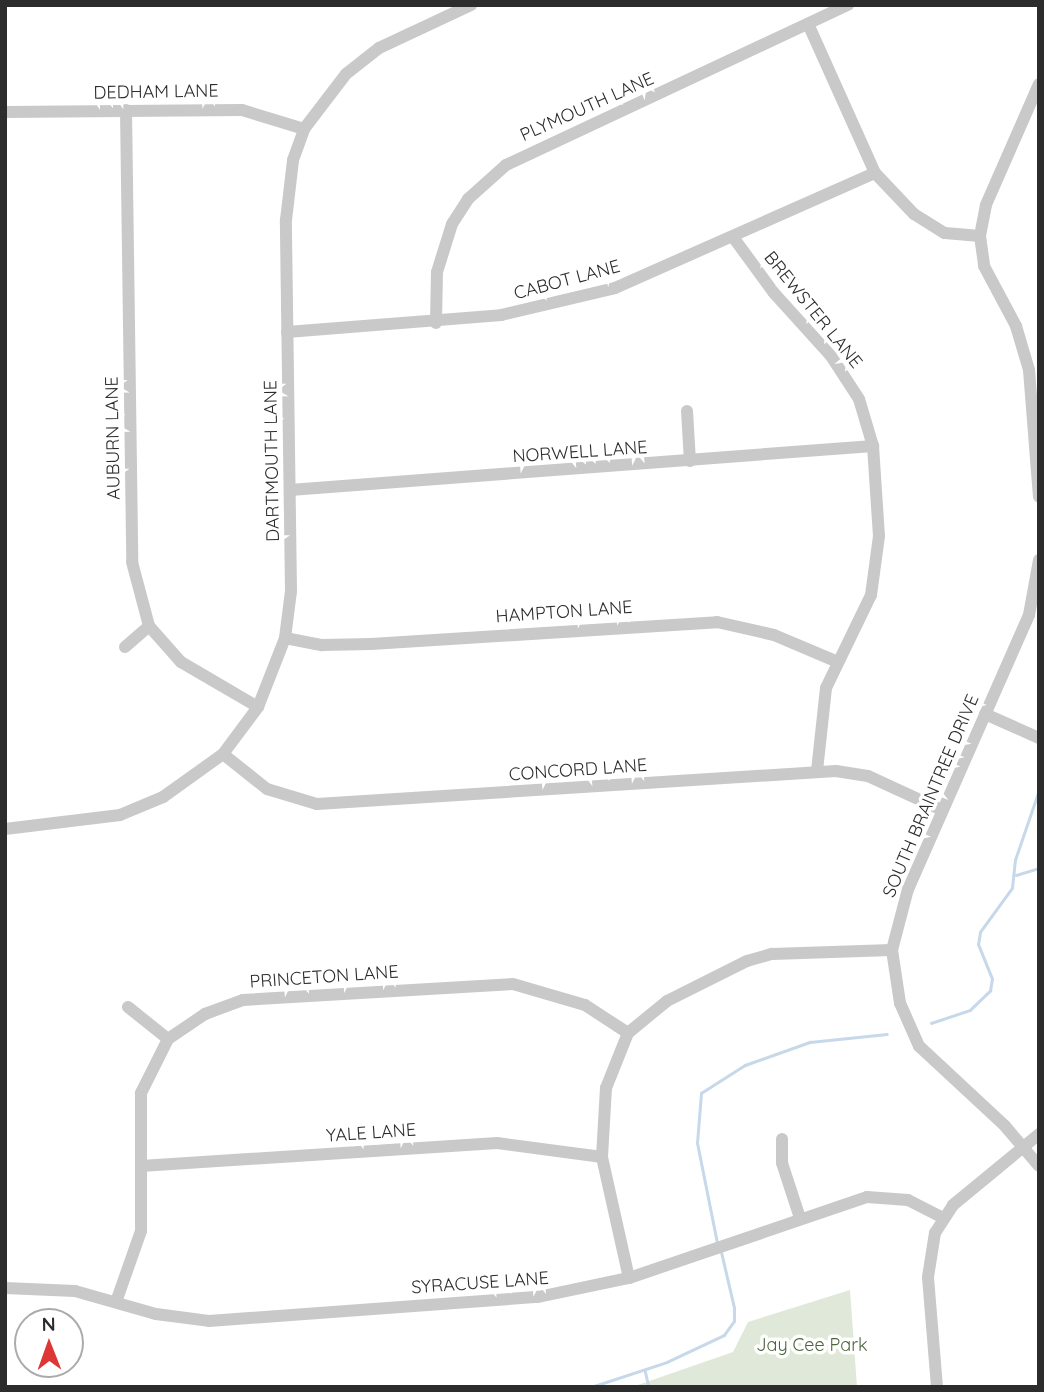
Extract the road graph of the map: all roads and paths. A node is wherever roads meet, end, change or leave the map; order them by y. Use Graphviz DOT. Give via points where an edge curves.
graph roads {
  1 [pos="471,5"];
  2 [pos="848,5"];
  3 [pos="809,26"];
  4 [pos="1039,84"];
  5 [pos="126,110"];
  6 [pos="5,112"];
  7 [pos="304,129"];
  8 [pos="875,173"];
  9 [pos="980,236"];
  10 [pos="733,237"];
  11 [pos="436,323"];
  12 [pos="287,331"];
  13 [pos="687,411"];
  14 [pos="873,446"];
  15 [pos="690,461"];
  16 [pos="289,490"];
  17 [pos="1039,497"];
  18 [pos="1039,560"];
  19 [pos="149,626"];
  20 [pos="285,638"];
  21 [pos="125,647"];
  22 [pos="838,662"];
  23 [pos="258,707"];
  24 [pos="985,714"];
  25 [pos="1039,738"];
  26 [pos="223,754"];
  27 [pos="817,771"];
  28 [pos="942,810"];
  29 [pos="5,829"];
  30 [pos="892,950"];
  31 [pos="128,1007"];
  32 [pos="628,1033"];
  33 [pos="168,1038"];
  34 [pos="1039,1134"];
  35 [pos="782,1139"];
  36 [pos="1024,1147"];
  37 [pos="602,1157"];
  38 [pos="141,1166"];
  39 [pos="1039,1166"];
  40 [pos="942,1217"];
  41 [pos="800,1218"];
  42 [pos="629,1278"];
  43 [pos="5,1288"];
  44 [pos="116,1302"];
  45 [pos="937,1387"];
  1 -- 7 [label="street, DARTMOUTH LANE" via="362,60 336,83"];
  2 -- 3 [label="street, PLYMOUTH LANE"];
  3 -- 8 [label="street"];
  3 -- 11 [label="street, PLYMOUTH LANE" via="499,171 468,199 447,236 437,272"];
  4 -- 9 [label="street" via="986,205"];
  5 -- 6 [label="street, DEDHAM LANE"];
  5 -- 7 [label="street, DEDHAM LANE" via="242,110"];
  5 -- 19 [label="street, AUBURN LANE" via="132,562"];
  7 -- 12 [label="street, DARTMOUTH LANE" via="288,185"];
  8 -- 9 [label="street" via="914,214 945,233"];
  8 -- 10 [label="street, CABOT LANE"];
  9 -- 17 [label="street" via="984,265 1016,326 1029,370"];
  10 -- 11 [label="street, CABOT LANE" via="615,288 534,309"];
  10 -- 14 [label="street, BREWSTER LANE" via="774,293 831,356 859,399"];
  11 -- 12 [label="street, CABOT LANE"];
  12 -- 16 [label="street, DARTMOUTH LANE"];
  13 -- 15 [label="street"];
  14 -- 15 [label="street, NORWELL LANE"];
  14 -- 22 [label="street, BREWSTER LANE" via="879,536 871,595"];
  15 -- 16 [label="street, NORWELL LANE"];
  16 -- 20 [label="street, DARTMOUTH LANE" via="291,592"];
  18 -- 24 [label="street, SOUTH BRAINTREE DRIVE" via="1029,615"];
  19 -- 21 [label="street"];
  19 -- 23 [label="street, AUBURN LANE" via="181,662"];
  20 -- 22 [label="street, HAMPTON LANE" via="322,645 371,644 717,622 775,635"];
  20 -- 23 [label="street, DARTMOUTH LANE"];
  22 -- 27 [label="street, BREWSTER LANE" via="820,708"];
  23 -- 26 [label="street, DARTMOUTH LANE"];
  24 -- 25 [label="street"];
  24 -- 28 [label="street, SOUTH BRAINTREE DRIVE"];
  26 -- 27 [label="street, CONCORD LANE" via="277,793 332,804"];
  26 -- 29 [label="street, DARTMOUTH LANE" via="175,790 133,810 72,824"];
  27 -- 28 [label="street, CONCORD LANE" via="868,776"];
  28 -- 30 [label="street, SOUTH BRAINTREE DRIVE" via="908,888"];
  30 -- 32 [label="street" via="772,954 747,961 667,1001"];
  30 -- 36 [label="street, SOUTH BRAINTREE DRIVE" via="900,1003 919,1046"];
  31 -- 33 [label="street"];
  32 -- 33 [label="street, PRINCETON LANE" via="556,993 488,984 243,1000 205,1014"];
  32 -- 37 [label="street" via="606,1088"];
  33 -- 38 [label="street" via="141,1093"];
  34 -- 36 [label="street"];
  35 -- 41 [label="street" via="782,1163"];
  36 -- 39 [label="street, SOUTH BRAINTREE DRIVE"];
  36 -- 40 [label="street"];
  37 -- 38 [label="street, YALE LANE" via="497,1143"];
  37 -- 42 [label="street"];
  38 -- 44 [label="street" via="141,1231"];
  40 -- 41 [label="street, SYRACUSE LANE" via="918,1203 877,1196"];
  40 -- 45 [label="street" via="928,1265"];
  41 -- 42 [label="street, SYRACUSE LANE"];
  42 -- 44 [label="street, SYRACUSE LANE" via="538,1297 209,1321"];
  43 -- 44 [label="street, SYRACUSE LANE" via="75,1291"];
}
